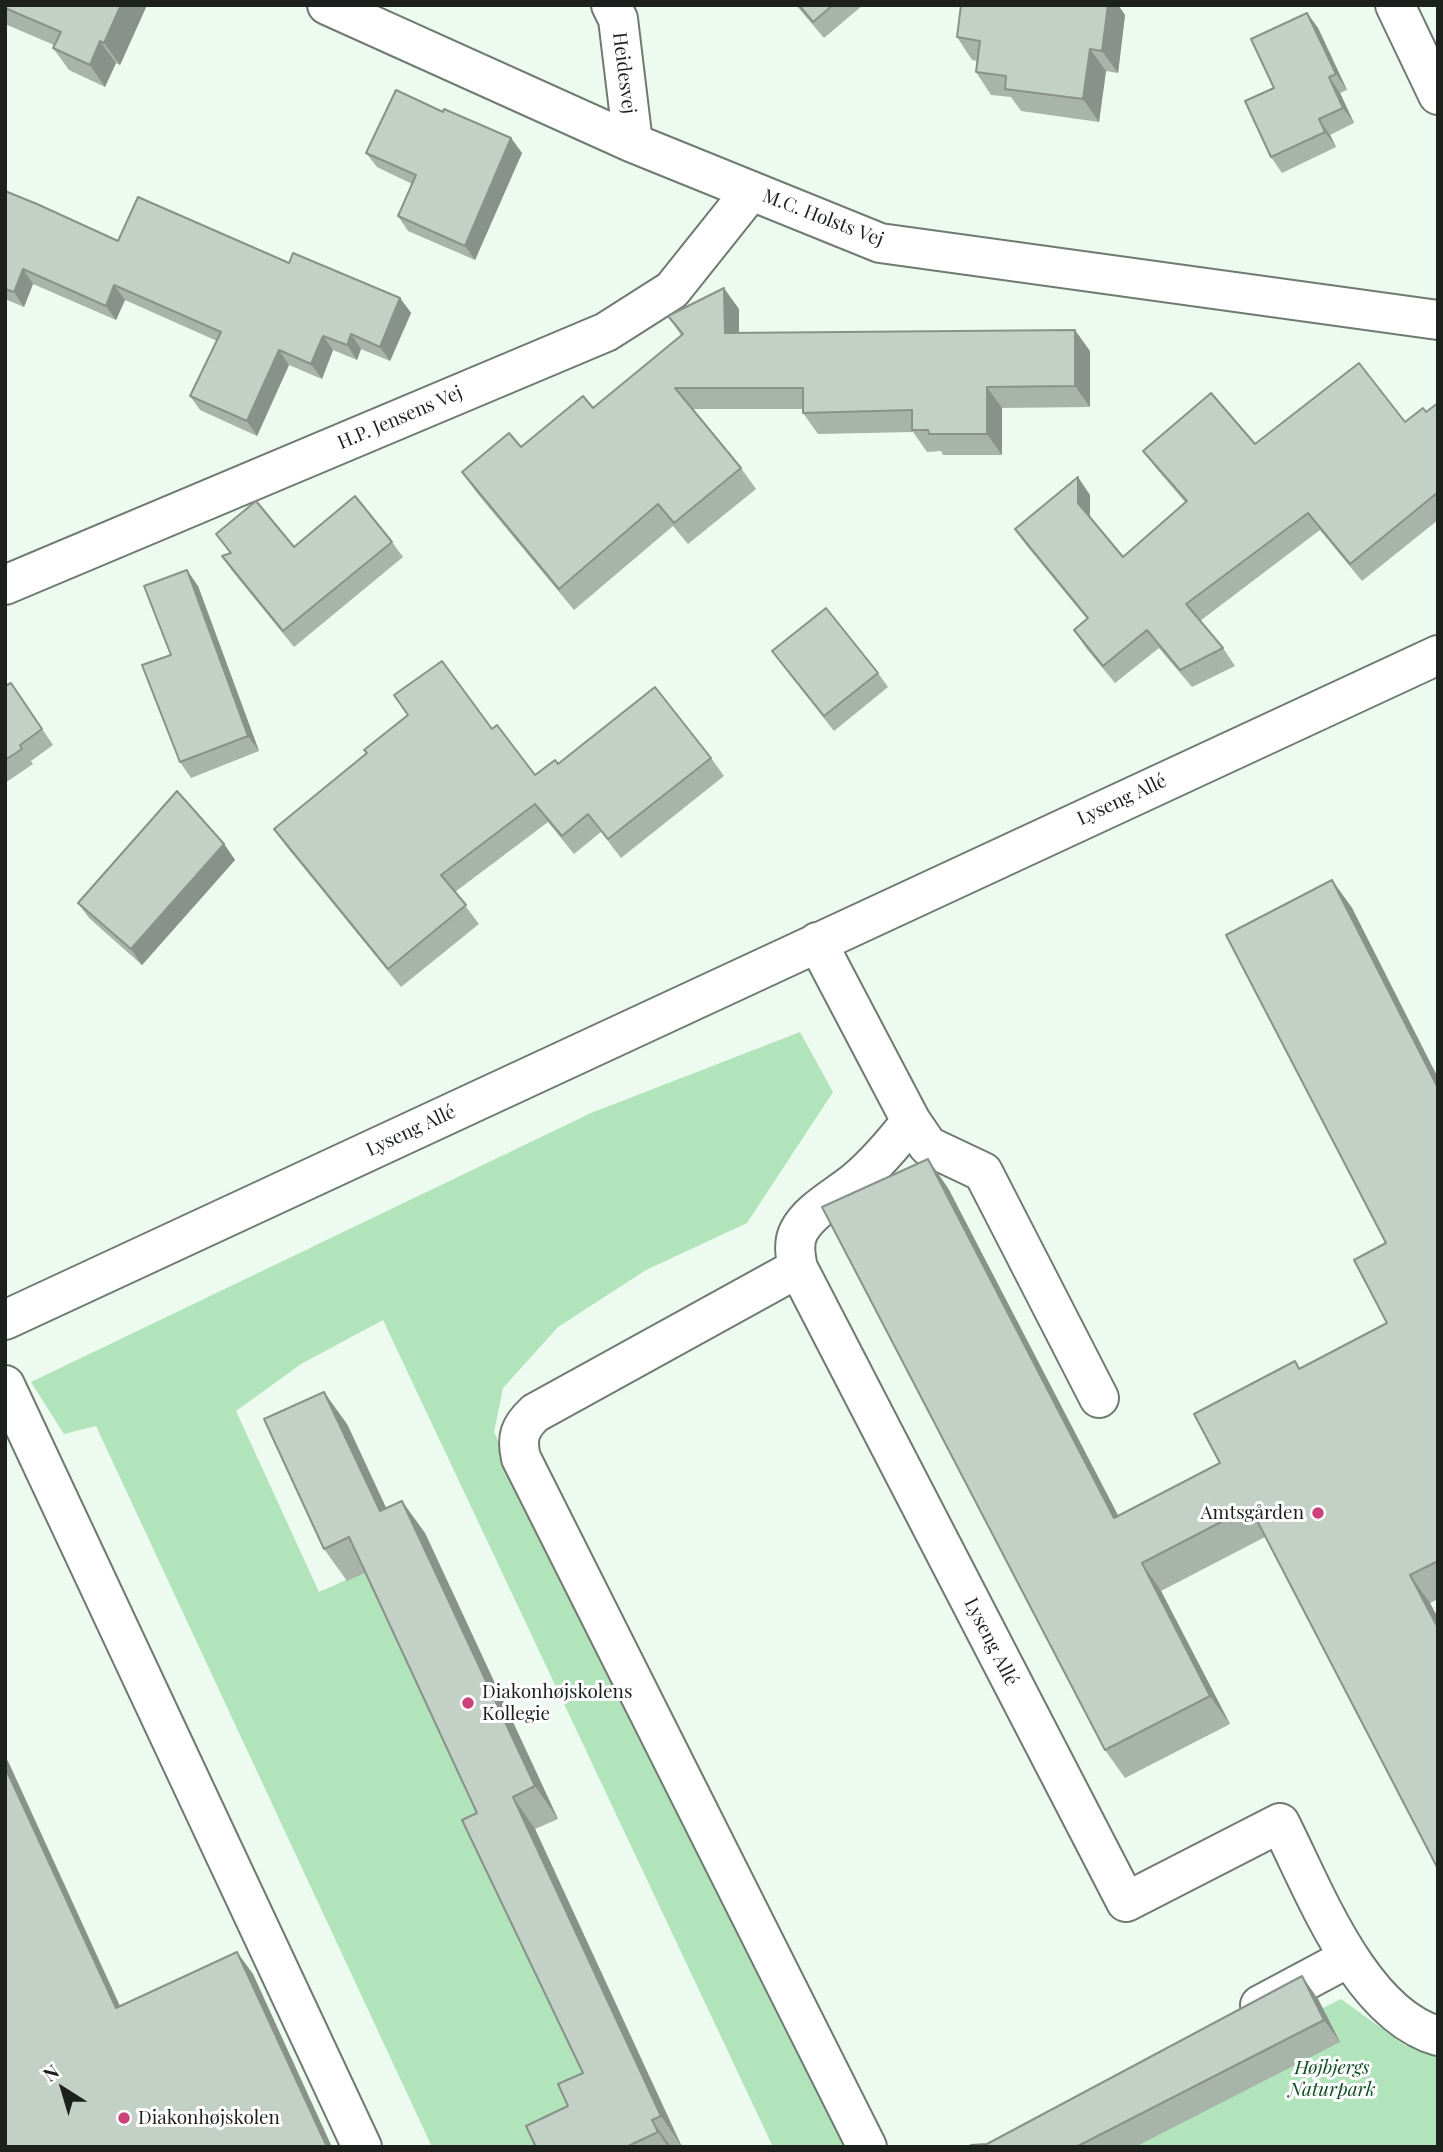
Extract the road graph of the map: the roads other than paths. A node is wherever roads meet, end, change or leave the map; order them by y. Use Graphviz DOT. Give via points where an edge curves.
graph roads {
  1 [pos="327,5"];
  2 [pos="611,5"];
  3 [pos="1395,5"];
  4 [pos="1438,95"];
  5 [pos="633,143"];
  6 [pos="751,191"];
  7 [pos="1438,320"];
  8 [pos="5,585"];
  9 [pos="1434,665"];
  10 [pos="817,942"];
  11 [pos="911,1121"];
  12 [pos="798,1268"];
  13 [pos="5,1320"];
  14 [pos="5,1385"];
  15 [pos="1099,1398"];
  16 [pos="1348,1958"];
  17 [pos="1226,2023"];
  18 [pos="1438,2036"];
  19 [pos="362,2147"];
  20 [pos="867,2147"];
  1 -- 5 [label="street, M.C. Holsts Vej"];
  2 -- 5 [label="street, Heidesvej" via="618,19"];
  3 -- 4 [label="street"];
  5 -- 6 [label="street, M.C. Holsts Vej"];
  6 -- 7 [label="street, M.C. Holsts Vej" via="880,243"];
  6 -- 8 [label="street, H.P. Jensens Vej" via="672,290 606,332"];
  9 -- 10 [label="street, Lyseng Allé"];
  10 -- 11 [label="street"];
  10 -- 13 [label="street, Lyseng Allé"];
  11 -- 12 [label="street, Lyseng Allé" via="890,1148 799,1231 794,1250"];
  11 -- 15 [label="street" via="929,1146 983,1172"];
  12 -- 16 [label="street, Lyseng Allé" via="1126,1902 1280,1823"];
  12 -- 20 [label="street" via="535,1413 518,1434 518,1446"];
  14 -- 19 [label="street"];
  16 -- 17 [label="street"];
  16 -- 18 [label="street" via="1406,2022"];
}
